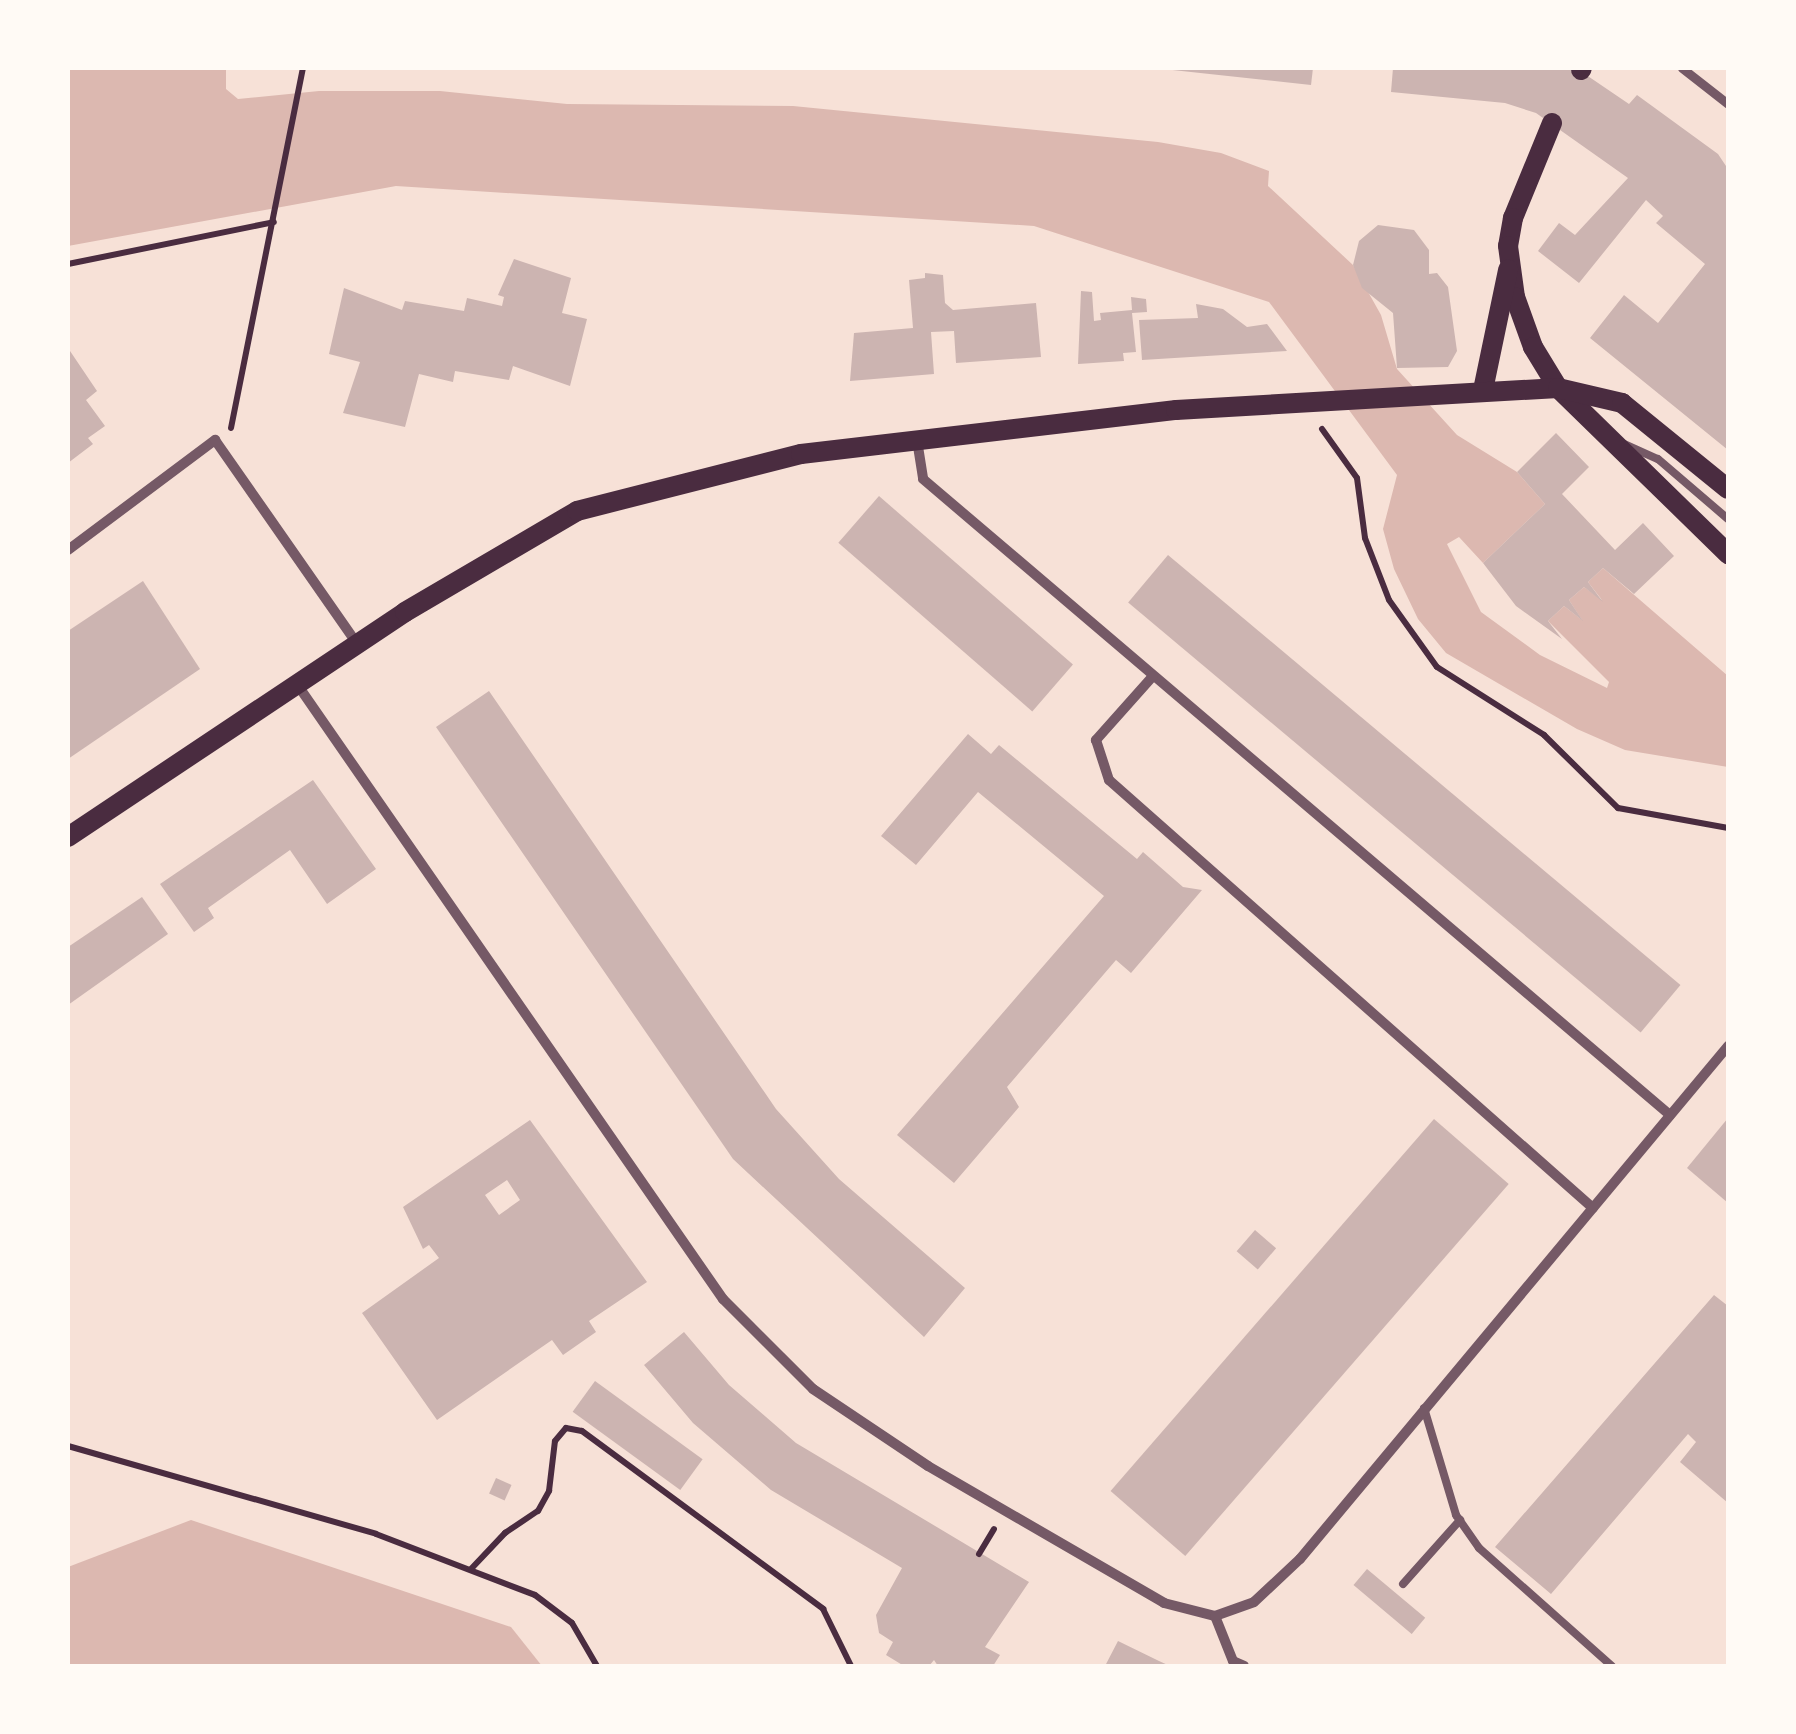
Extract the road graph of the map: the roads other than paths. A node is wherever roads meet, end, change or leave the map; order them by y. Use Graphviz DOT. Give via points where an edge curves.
graph roads {
  1 [pos="1682,68"];
  2 [pos="1728,104"];
  3 [pos="1552,122"];
  4 [pos="1509,267"];
  5 [pos="1558,388"];
  6 [pos="1483,390"];
  7 [pos="1602,434"];
  8 [pos="917,440"];
  9 [pos="1728,489"];
  10 [pos="1728,519"];
  11 [pos="68,550"];
  12 [pos="1728,554"];
  13 [pos="358,646"];
  14 [pos="1153,676"];
  15 [pos="299,686"];
  16 [pos="68,836"];
  17 [pos="1728,1046"];
  18 [pos="1670,1115"];
  19 [pos="1594,1208"];
  20 [pos="1424,1408"];
  21 [pos="1460,1520"];
  22 [pos="1403,1584"];
  23 [pos="1215,1616"];
  24 [pos="1244,1666"];
  25 [pos="1612,1666"];
  1 -- 2 [label="street"];
  3 -- 4 [label="main road" via="1513,218"];
  4 -- 5 [label="main road" via="1528,334"];
  4 -- 6 [label="main road"];
  5 -- 6 [label="main road"];
  5 -- 7 [label="main road"];
  5 -- 9 [label="main road" via="1622,404"];
  6 -- 8 [label="main road" via="1176,410"];
  7 -- 10 [label="lane" via="1658,458"];
  7 -- 12 [label="main road"];
  8 -- 13 [label="main road" via="802,454 577,511"];
  8 -- 14 [label="street" via="923,479"];
  11 -- 13 [label="street" via="215,440"];
  13 -- 15 [label="main road"];
  14 -- 18 [label="street"];
  14 -- 19 [label="street" via="1096,740 1109,780"];
  15 -- 16 [label="main road"];
  15 -- 23 [label="street" via="723,1299 813,1389 928,1466 1164,1603"];
  17 -- 18 [label="street"];
  18 -- 19 [label="street"];
  19 -- 20 [label="street"];
  20 -- 21 [label="lane"];
  20 -- 23 [label="street" via="1300,1559 1254,1602"];
  21 -- 22 [label="lane"];
  21 -- 25 [label="lane" via="1479,1548"];
  23 -- 24 [label="street" via="1233,1661"];
}
